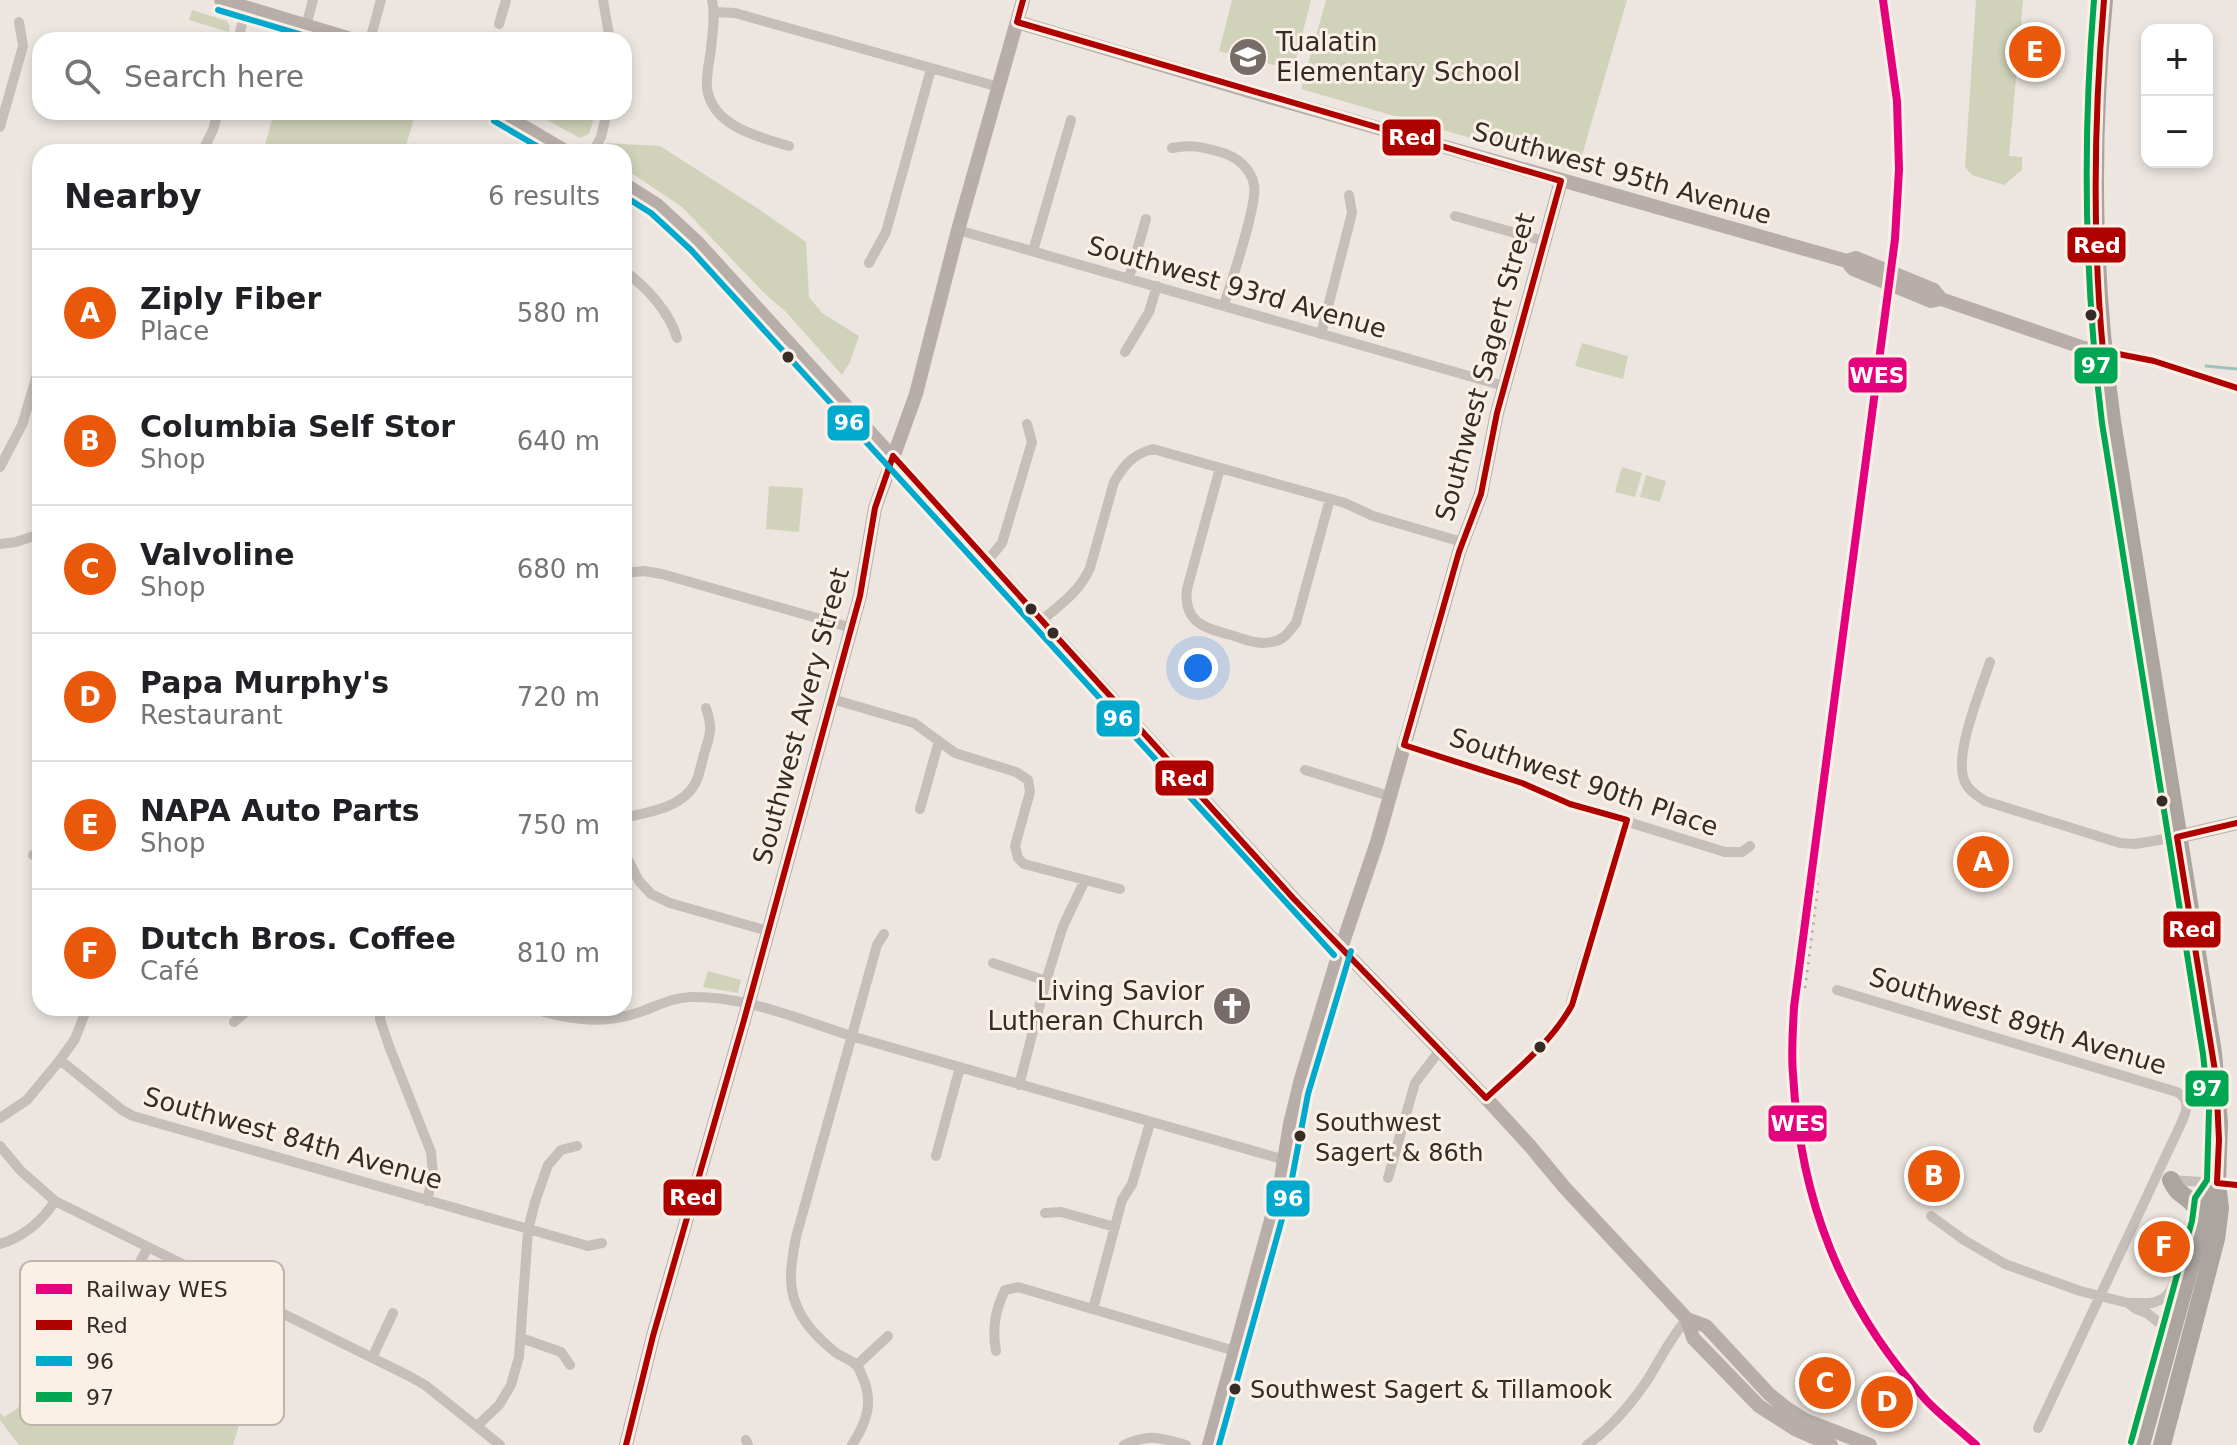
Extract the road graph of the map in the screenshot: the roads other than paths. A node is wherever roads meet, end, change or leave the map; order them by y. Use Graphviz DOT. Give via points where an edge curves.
graph roads {
  1 [pos="221,0"];
  2 [pos="313,0"];
  3 [pos="381,0"];
  4 [pos="506,0"];
  5 [pos="603,0"];
  6 [pos="712,0"];
  7 [pos="1023,0"];
  8 [pos="2104,0"];
  9 [pos="246,8"];
  10 [pos="715,12"];
  11 [pos="19,22"];
  12 [pos="1017,22"];
  13 [pos="499,24"];
  14 [pos="306,26"];
  15 [pos="240,32"];
  16 [pos="327,32"];
  17 [pos="372,32"];
  18 [pos="609,32"];
  19 [pos="931,69"];
  20 [pos="999,87"];
  21 [pos="216,120"];
  22 [pos="513,120"];
  23 [pos="605,120"];
  24 [pos="1071,120"];
  25 [pos="0,127"];
  26 [pos="206,144"];
  27 [pos="553,144"];
  28 [pos="597,144"];
  29 [pos="789,146"];
  30 [pos="1172,148"];
  31 [pos="1561,181"];
  32 [pos="632,189"];
  33 [pos="1349,195"];
  34 [pos="1455,216"];
  35 [pos="1146,219"];
  36 [pos="958,230"];
  37 [pos="1544,241"];
  38 [pos="1033,251"];
  39 [pos="869,263"];
  40 [pos="632,277"];
  41 [pos="1129,278"];
  42 [pos="1157,286"];
  43 [pos="1224,305"];
  44 [pos="1321,334"];
  45 [pos="677,338"];
  46 [pos="2103,351"];
  47 [pos="1125,352"];
  48 [pos="1504,386"];
  49 [pos="2237,388"];
  50 [pos="32,392"];
  51 [pos="1027,424"];
  52 [pos="893,456"];
  53 [pos="0,467"];
  54 [pos="1220,468"];
  55 [pos="1330,499"];
  56 [pos="32,537"];
  57 [pos="1462,542"];
  58 [pos="0,544"];
  59 [pos="988,560"];
  60 [pos="632,572"];
  61 [pos="1042,620"];
  62 [pos="852,628"];
  63 [pos="1990,662"];
  64 [pos="832,699"];
  65 [pos="706,708"];
  66 [pos="939,741"];
  67 [pos="1404,745"];
  68 [pos="1305,770"];
  69 [pos="1389,796"];
  70 [pos="920,809"];
  71 [pos="632,816"];
  72 [pos="1627,820"];
  73 [pos="2237,823"];
  74 [pos="2177,837"];
  75 [pos="1750,846"];
  76 [pos="632,867"];
  77 [pos="1085,880"];
  78 [pos="1120,889"];
  79 [pos="768,931"];
  80 [pos="884,934"];
  81 [pos="1341,948"];
  82 [pos="993,963"];
  83 [pos="1046,981"];
  84 [pos="1837,990"];
  85 [pos="748,1003"];
  86 [pos="632,1015"];
  87 [pos="84,1016"];
  88 [pos="241,1016"];
  89 [pos="380,1016"];
  90 [pos="559,1016"];
  91 [pos="628,1016"];
  92 [pos="234,1022"];
  93 [pos="851,1036"];
  94 [pos="1440,1050"];
  95 [pos="60,1060"];
  96 [pos="960,1067"];
  97 [pos="1019,1085"];
  98 [pos="1486,1098"];
  99 [pos="0,1118"];
  100 [pos="1150,1123"];
  101 [pos="0,1146"];
  102 [pos="577,1146"];
  103 [pos="936,1156"];
  104 [pos="1285,1160"];
  105 [pos="2165,1177"];
  106 [pos="1388,1178"];
  107 [pos="2217,1183"];
  108 [pos="55,1201"];
  109 [pos="427,1201"];
  110 [pos="1045,1213"];
  111 [pos="1931,1216"];
  112 [pos="2202,1223"];
  113 [pos="1115,1227"];
  114 [pos="528,1230"];
  115 [pos="602,1243"];
  116 [pos="0,1244"];
  117 [pos="148,1247"];
  118 [pos="2195,1247"];
  119 [pos="141,1261"];
  120 [pos="176,1261"];
  121 [pos="2100,1296"];
  122 [pos="2128,1303"];
  123 [pos="1093,1309"];
  124 [pos="393,1313"];
  125 [pos="284,1314"];
  126 [pos="1687,1319"];
  127 [pos="888,1336"];
  128 [pos="521,1338"];
  129 [pos="2169,1340"];
  130 [pos="996,1351"];
  131 [pos="1235,1351"];
  132 [pos="372,1358"];
  133 [pos="570,1365"];
  134 [pos="857,1365"];
  135 [pos="477,1426"];
  136 [pos="2038,1428"];
  137 [pos="500,1445"];
  138 [pos="626,1445"];
  139 [pos="852,1445"];
  140 [pos="1124,1445"];
  141 [pos="1186,1445"];
  142 [pos="1209,1445"];
  143 [pos="1587,1445"];
  144 [pos="1831,1445"];
  145 [pos="1870,1445"];
  146 [pos="2141,1445"];
  147 [pos="2162,1445"];
  1 -- 9 [label="main road"];
  2 -- 14 [label="street"];
  3 -- 17 [label="street"];
  4 -- 13 [label="street"];
  5 -- 18 [label="street"];
  6 -- 10 [label="street"];
  7 -- 12 [label="main road, Southwest Avery Street"];
  8 -- 46 [label="highway" via="2094,173"];
  9 -- 14 [label="main road"];
  9 -- 15 [label="street"];
  10 -- 19 [label="street" via="735,13"];
  10 -- 29 [label="street" via="710,100 719,116 735,127"];
  11 -- 25 [label="street" via="23,46"];
  12 -- 20 [label="main road, Southwest Avery Street"];
  12 -- 31 [label="main road, Southwest 95th Avenue"];
  14 -- 16 [label="main road"];
  19 -- 20 [label="street"];
  19 -- 39 [label="street" via="886,232"];
  20 -- 36 [label="main road, Southwest Avery Street"];
  21 -- 26 [label="street"];
  22 -- 27 [label="main road"];
  23 -- 28 [label="street"];
  24 -- 38 [label="street"];
  30 -- 43 [label="street" via="1195,145 1225,153 1246,167 1255,185"];
  31 -- 37 [label="main road, Southwest Sagert Street"];
  31 -- 46 [label="main road, Southwest 95th Avenue" via="1847,261 1856,258 1934,290 1941,299"];
  32 -- 52 [label="main road" via="681,225"];
  33 -- 44 [label="street" via="1352,213"];
  34 -- 37 [label="street"];
  35 -- 41 [label="street"];
  36 -- 38 [label="street, Southwest 93rd Avenue"];
  36 -- 52 [label="main road, Southwest Avery Street" via="916,394"];
  37 -- 48 [label="main road, Southwest Sagert Street"];
  38 -- 41 [label="street, Southwest 93rd Avenue"];
  40 -- 45 [label="street" via="673,322"];
  41 -- 42 [label="street, Southwest 93rd Avenue"];
  42 -- 43 [label="street, Southwest 93rd Avenue"];
  42 -- 47 [label="street" via="1149,312"];
  43 -- 44 [label="street, Southwest 93rd Avenue"];
  44 -- 48 [label="street, Southwest 93rd Avenue"];
  46 -- 49 [label="street, Southwest 95th Avenue" via="2123,352"];
  46 -- 74 [label="highway"];
  48 -- 57 [label="main road, Southwest Sagert Street" via="1484,483"];
  50 -- 53 [label="street"];
  51 -- 59 [label="street" via="1032,442 1000,548"];
  52 -- 59 [label="main road"];
  52 -- 62 [label="main road, Southwest Avery Street" via="875,508"];
  54 -- 55 [label="street"];
  54 -- 55 [label="street" via="1185,604 1204,627 1258,643 1286,637 1296,623"];
  54 -- 61 [label="street" via="1153,449 1131,458 1114,482 1085,580"];
  55 -- 57 [label="street"];
  56 -- 58 [label="street"];
  57 -- 67 [label="main road, Southwest Sagert Street"];
  59 -- 61 [label="main road"];
  60 -- 62 [label="street" via="662,574"];
  61 -- 81 [label="main road"];
  62 -- 64 [label="main road, Southwest Avery Street"];
  63 -- 74 [label="street" via="1962,751 1960,769 1974,793 1985,801 2120,843"];
  64 -- 66 [label="street" via="904,719"];
  64 -- 79 [label="main road, Southwest Avery Street"];
  65 -- 71 [label="street" via="712,726 689,792 661,809"];
  66 -- 70 [label="street"];
  66 -- 77 [label="street" via="955,753 1028,780 1030,792 1015,846 1018,858"];
  67 -- 69 [label="main road, Southwest Sagert Street"];
  67 -- 72 [label="street, Southwest 90th Place"];
  68 -- 69 [label="street"];
  69 -- 81 [label="main road, Southwest Sagert Street"];
  72 -- 75 [label="street, Southwest 90th Place" via="1725,852"];
  72 -- 98 [label="street" via="1567,1015"];
  73 -- 74 [label="main road"];
  74 -- 107 [label="highway" via="2216,1077"];
  76 -- 79 [label="street" via="651,894 670,903"];
  77 -- 78 [label="street"];
  77 -- 83 [label="street"];
  79 -- 85 [label="main road, Southwest Avery Street"];
  80 -- 93 [label="street"];
  81 -- 94 [label="main road"];
  81 -- 104 [label="main road, Southwest Sagert Street" via="1298,1092"];
  82 -- 83 [label="street"];
  83 -- 97 [label="street"];
  84 -- 105 [label="street, Southwest 89th Avenue" via="2177,1092 2185,1098 2186,1112"];
  85 -- 86 [label="street" via="685,997"];
  85 -- 93 [label="street"];
  85 -- 138 [label="main road, Southwest Avery Street"];
  87 -- 95 [label="street"];
  88 -- 92 [label="street"];
  89 -- 109 [label="street" via="431,1152"];
  90 -- 91 [label="street" via="590,1021"];
  93 -- 96 [label="street"];
  93 -- 134 [label="street" via="796,1237 791,1283 796,1305 811,1329"];
  94 -- 98 [label="main road"];
  94 -- 106 [label="street" via="1415,1083"];
  95 -- 99 [label="street" via="27,1100"];
  95 -- 109 [label="street, Southwest 84th Avenue" via="133,1116"];
  96 -- 97 [label="street"];
  96 -- 103 [label="street"];
  97 -- 100 [label="street"];
  98 -- 126 [label="main road"];
  100 -- 104 [label="street"];
  100 -- 113 [label="street"];
  101 -- 108 [label="street"];
  102 -- 114 [label="street" via="561,1150 548,1165"];
  104 -- 131 [label="main road, Southwest Sagert Street"];
  105 -- 107 [label="street"];
  105 -- 112 [label="highway" via="2195,1206"];
  105 -- 121 [label="street"];
  107 -- 112 [label="highway" via="2205,1201"];
  107 -- 147 [label="highway" via="2216,1239"];
  108 -- 116 [label="street" via="29,1230"];
  108 -- 117 [label="street"];
  109 -- 114 [label="street, Southwest 84th Avenue"];
  110 -- 113 [label="street" via="1061,1212"];
  111 -- 121 [label="street" via="2005,1264"];
  112 -- 118 [label="highway"];
  113 -- 123 [label="street"];
  114 -- 115 [label="street, Southwest 84th Avenue" via="588,1246"];
  114 -- 128 [label="street"];
  117 -- 119 [label="street"];
  117 -- 120 [label="street"];
  118 -- 122 [label="street" via="2163,1298"];
  118 -- 129 [label="highway"];
  121 -- 122 [label="street"];
  121 -- 136 [label="street"];
  122 -- 129 [label="street" via="2156,1319"];
  123 -- 130 [label="street" via="1018,1287 1005,1290 992,1332"];
  123 -- 131 [label="street"];
  124 -- 132 [label="street"];
  125 -- 132 [label="street"];
  126 -- 143 [label="street" via="1632,1401"];
  126 -- 144 [label="main road" via="1693,1338 1759,1406"];
  126 -- 145 [label="main road" via="1706,1326 1785,1407"];
  127 -- 134 [label="street"];
  128 -- 133 [label="street" via="561,1352"];
  128 -- 135 [label="street" via="511,1385"];
  129 -- 146 [label="highway"];
  131 -- 142 [label="main road, Southwest Sagert Street"];
  132 -- 135 [label="street" via="425,1385"];
  134 -- 139 [label="street" via="869,1405"];
  135 -- 137 [label="street"];
  140 -- 141 [label="street" via="1148,1436"];
}
